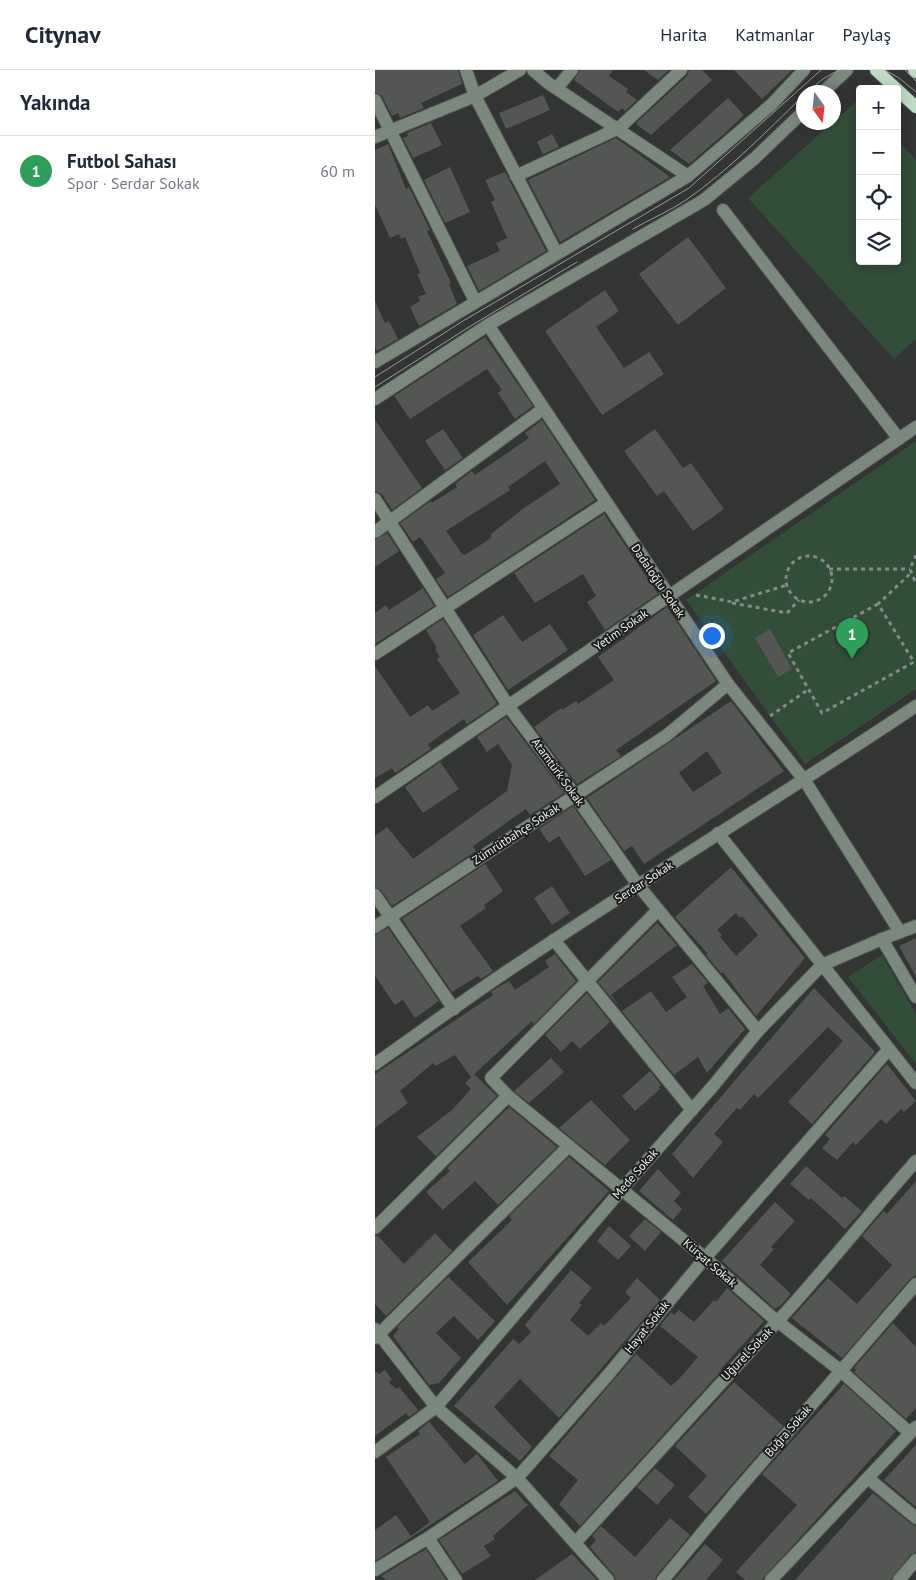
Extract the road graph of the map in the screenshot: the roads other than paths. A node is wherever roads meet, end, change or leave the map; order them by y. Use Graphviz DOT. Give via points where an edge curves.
graph roads {
  1 [pos="466,70"];
  2 [pos="520,70"];
  3 [pos="533,70"];
  4 [pos="571,70"];
  5 [pos="681,70"];
  6 [pos="804,70"];
  7 [pos="847,70"];
  8 [pos="876,70"];
  9 [pos="831,85"];
  10 [pos="557,88"];
  11 [pos="475,96"];
  12 [pos="375,100"];
  13 [pos="916,107"];
  14 [pos="796,119"];
  15 [pos="619,128"];
  16 [pos="390,130"];
  17 [pos="375,137"];
  18 [pos="516,176"];
  19 [pos="689,176"];
  20 [pos="723,210"];
  21 [pos="556,252"];
  22 [pos="475,301"];
  23 [pos="487,326"];
  24 [pos="375,362"];
  25 [pos="375,399"];
  26 [pos="543,409"];
  27 [pos="916,427"];
  28 [pos="899,439"];
  29 [pos="375,499"];
  30 [pos="606,503"];
  31 [pos="390,522"];
  32 [pos="375,532"];
  33 [pos="672,594"];
  34 [pos="445,608"];
  35 [pos="375,654"];
  36 [pos="728,684"];
  37 [pos="509,706"];
  38 [pos="916,706"];
  39 [pos="805,780"];
  40 [pos="575,795"];
  41 [pos="375,797"];
  42 [pos="718,834"];
  43 [pos="638,886"];
  44 [pos="375,895"];
  45 [pos="658,910"];
  46 [pos="391,917"];
  47 [pos="916,926"];
  48 [pos="375,927"];
  49 [pos="900,932"];
  50 [pos="882,938"];
  51 [pos="554,940"];
  52 [pos="822,966"];
  53 [pos="587,980"];
  54 [pos="916,997"];
  55 [pos="453,1009"];
  56 [pos="759,1031"];
  57 [pos="889,1049"];
  58 [pos="375,1064"];
  59 [pos="916,1083"];
  60 [pos="507,1096"];
  61 [pos="692,1110"];
  62 [pos="569,1146"];
  63 [pos="916,1161"];
  64 [pos="622,1189"];
  65 [pos="375,1228"];
  66 [pos="705,1258"];
  67 [pos="916,1284"];
  68 [pos="778,1321"];
  69 [pos="376,1334"];
  70 [pos="841,1371"];
  71 [pos="436,1407"];
  72 [pos="913,1430"];
  73 [pos="375,1452"];
  74 [pos="517,1478"];
  75 [pos="868,1478"];
  76 [pos="916,1518"];
  77 [pos="428,1538"];
  78 [pos="575,1543"];
  79 [pos="916,1560"];
  80 [pos="375,1570"];
  81 [pos="456,1580"];
  82 [pos="608,1580"];
  83 [pos="663,1580"];
  84 [pos="771,1580"];
  85 [pos="899,1580"];
  1 -- 11 [label="street"];
  2 -- 11 [label="street"];
  3 -- 10 [label="street"];
  4 -- 10 [label="street"];
  5 -- 15 [label="street"];
  6 -- 19 [label="street" via="772,104"];
  7 -- 9 [label="street"];
  8 -- 13 [label="main road"];
  10 -- 15 [label="street"];
  11 -- 16 [label="street"];
  11 -- 18 [label="street"];
  12 -- 16 [label="street"];
  14 -- 23 [label="street" via="704,200"];
  15 -- 18 [label="street"];
  15 -- 19 [label="street"];
  16 -- 17 [label="street"];
  16 -- 22 [label="street"];
  18 -- 21 [label="street"];
  19 -- 21 [label="street"];
  20 -- 28 [label="street"];
  21 -- 22 [label="street"];
  22 -- 24 [label="street"];
  23 -- 25 [label="street"];
  23 -- 26 [label="street, Dadaloğlu Sokak"];
  26 -- 30 [label="street, Dadaloğlu Sokak"];
  26 -- 31 [label="street"];
  27 -- 28 [label="street, Yetim Sokak"];
  28 -- 33 [label="street, Yetim Sokak"];
  29 -- 31 [label="street, Atamtürk Sokak"];
  30 -- 33 [label="street, Dadaloğlu Sokak"];
  30 -- 34 [label="street"];
  31 -- 32 [label="street"];
  31 -- 34 [label="street, Atamtürk Sokak"];
  33 -- 36 [label="street, Dadaloğlu Sokak"];
  33 -- 37 [label="street, Yetim Sokak"];
  34 -- 35 [label="street"];
  34 -- 37 [label="street, Atamtürk Sokak"];
  36 -- 39 [label="street, Dadaloğlu Sokak"];
  36 -- 40 [label="street, Zümrütbahçe Sokak" via="667,735"];
  37 -- 40 [label="street, Atamtürk Sokak"];
  37 -- 41 [label="street, Yetim Sokak"];
  38 -- 39 [label="street, Serdar Sokak"];
  39 -- 42 [label="street, Serdar Sokak"];
  39 -- 49 [label="street, Dadaloğlu Sokak"];
  40 -- 43 [label="street, Atamtürk Sokak"];
  40 -- 46 [label="street, Zümrütbahçe Sokak"];
  42 -- 43 [label="street, Serdar Sokak"];
  42 -- 52 [label="street"];
  43 -- 45 [label="street, Atamtürk Sokak"];
  43 -- 51 [label="street, Serdar Sokak"];
  44 -- 46 [label="street"];
  45 -- 53 [label="street"];
  45 -- 56 [label="street, Atamtürk Sokak"];
  46 -- 48 [label="street, Zümrütbahçe Sokak"];
  46 -- 55 [label="street"];
  47 -- 49 [label="street, Mede Sokak"];
  49 -- 50 [label="street, Mede Sokak"];
  50 -- 52 [label="street, Mede Sokak"];
  50 -- 54 [label="street"];
  51 -- 53 [label="street"];
  51 -- 55 [label="street, Serdar Sokak"];
  52 -- 56 [label="street, Mede Sokak"];
  52 -- 57 [label="street"];
  53 -- 60 [label="street, Kürşat Sokak" via="491,1078"];
  53 -- 61 [label="street"];
  55 -- 58 [label="street, Serdar Sokak"];
  56 -- 61 [label="street, Mede Sokak"];
  57 -- 59 [label="street"];
  57 -- 66 [label="street, Hayat Sokak"];
  60 -- 62 [label="street, Kürşat Sokak"];
  60 -- 65 [label="street"];
  61 -- 64 [label="street, Mede Sokak"];
  62 -- 64 [label="street, Kürşat Sokak"];
  62 -- 69 [label="street"];
  63 -- 68 [label="street, Uğurel Sokak"];
  64 -- 66 [label="street, Kürşat Sokak"];
  64 -- 71 [label="street, Mede Sokak"];
  66 -- 68 [label="street, Kürşat Sokak"];
  66 -- 74 [label="street, Hayat Sokak"];
  67 -- 70 [label="street, Buğra Sokak"];
  68 -- 70 [label="street, Kürşat Sokak"];
  68 -- 78 [label="street, Uğurel Sokak"];
  69 -- 71 [label="street"];
  70 -- 72 [label="street, Kürşat Sokak"];
  70 -- 83 [label="street, Buğra Sokak"];
  71 -- 73 [label="street, Mede Sokak"];
  71 -- 74 [label="street"];
  72 -- 75 [label="street"];
  74 -- 77 [label="street, Hayat Sokak"];
  74 -- 78 [label="street"];
  75 -- 76 [label="street"];
  75 -- 84 [label="street"];
  77 -- 80 [label="street, Hayat Sokak"];
  77 -- 81 [label="street"];
  78 -- 82 [label="street"];
  79 -- 85 [label="street"];
}
